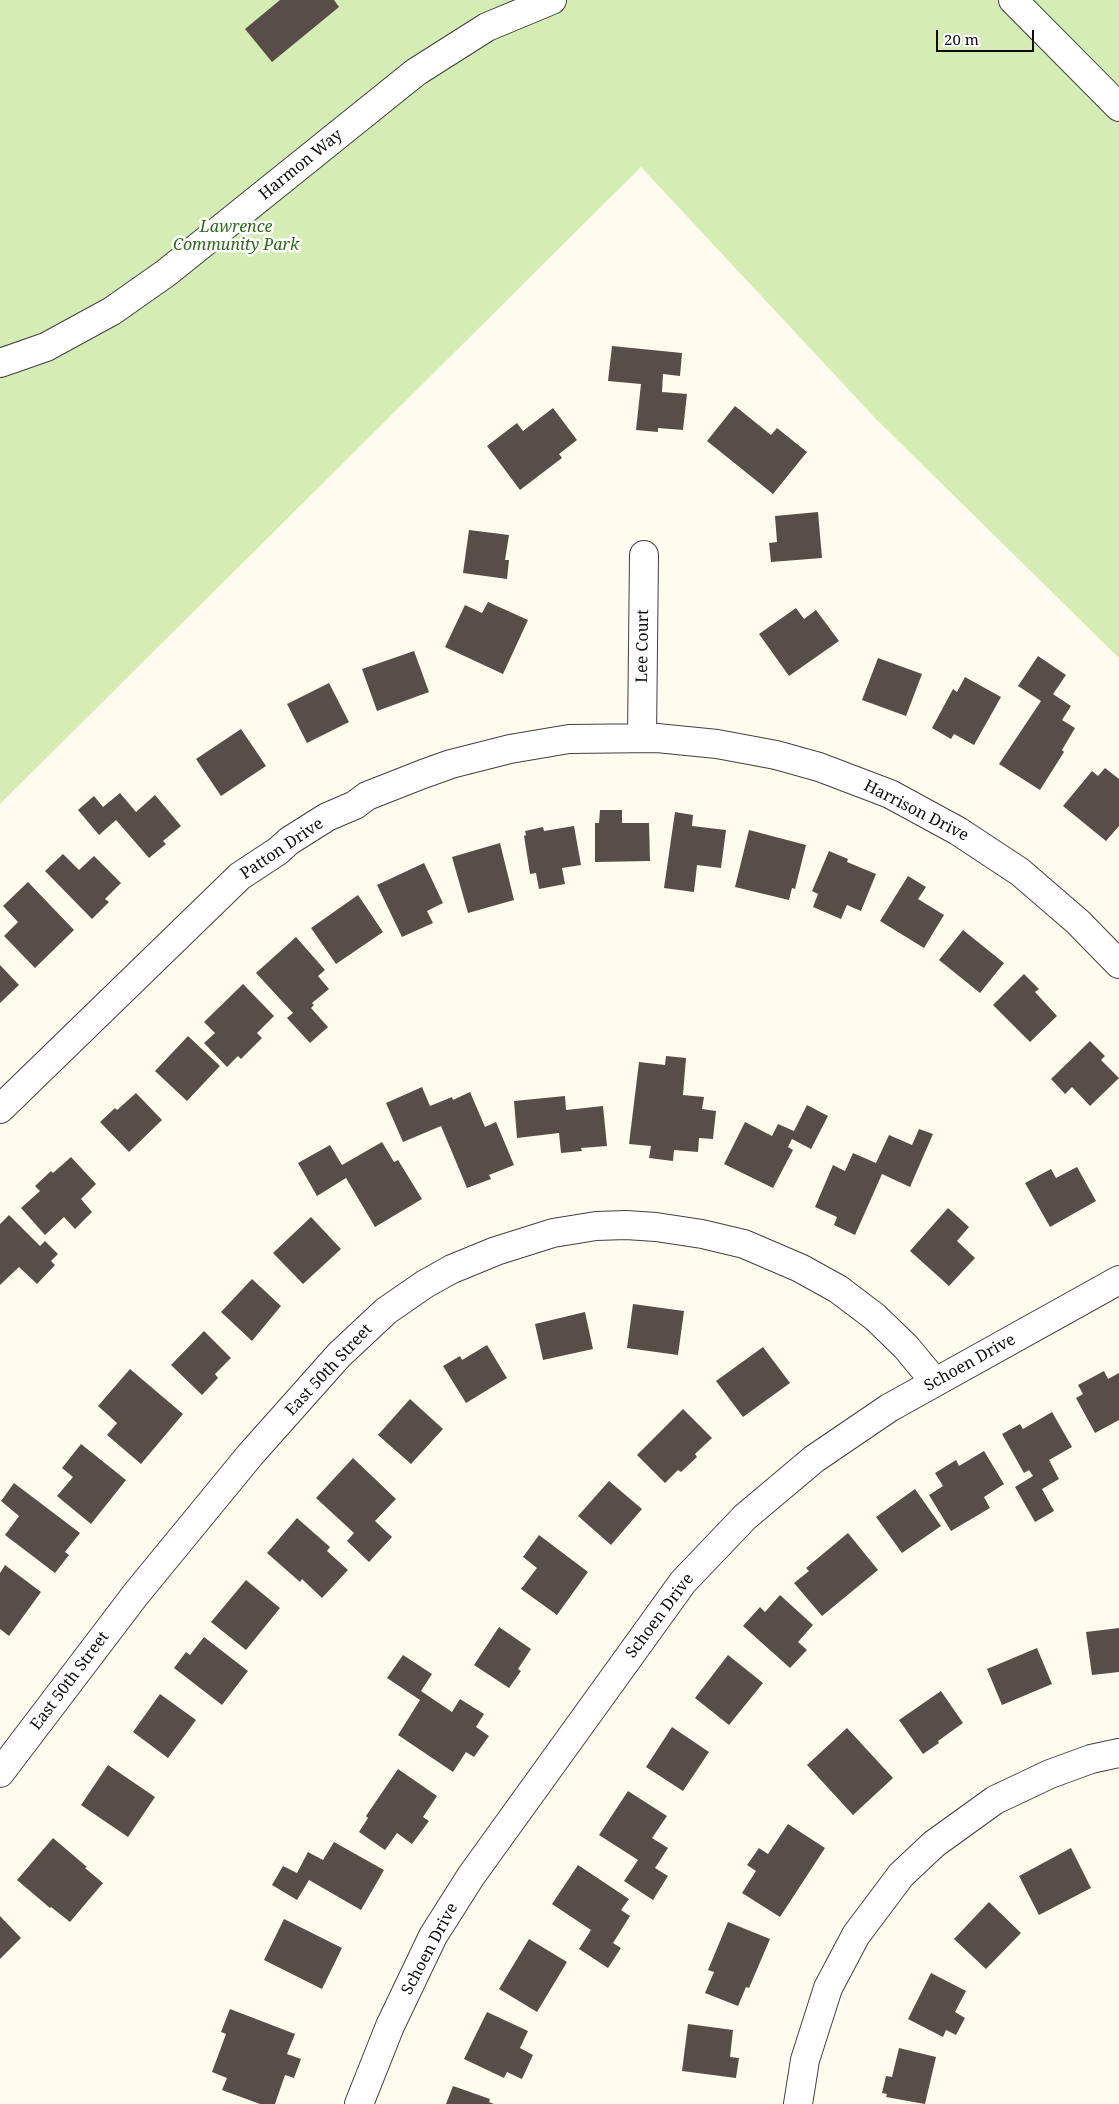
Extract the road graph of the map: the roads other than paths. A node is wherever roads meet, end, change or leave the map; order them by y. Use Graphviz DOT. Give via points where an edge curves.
graph roads {
  1 [pos="552,0"];
  2 [pos="1012,0"];
  3 [pos="523,6"];
  4 [pos="1119,107"];
  5 [pos="0,363"];
  6 [pos="644,555"];
  7 [pos="642,737"];
  8 [pos="1119,964"];
  9 [pos="0,1108"];
  10 [pos="1119,1280"];
  11 [pos="934,1382"];
  12 [pos="1119,1753"];
  13 [pos="0,1773"];
  14 [pos="359,2104"];
  15 [pos="798,2104"];
  1 -- 3 [label="street, Harmon Way"];
  2 -- 4 [label="street"];
  3 -- 5 [label="street, Harmon Way" via="416,72 166,274 112,312 46,347"];
  6 -- 7 [label="street, Lee Court"];
  7 -- 8 [label="street, Harrison Drive" via="702,742 776,755 819,767 890,794 958,831 1020,872 1055,900"];
  7 -- 9 [label="street, Patton Drive" via="570,739 493,753 423,774 367,796 328,817 240,876"];
  10 -- 11 [label="street, Schoen Drive"];
  11 -- 13 [label="street, East 50th Street" via="875,1317 838,1289 772,1254 702,1234 656,1227 596,1226 553,1233 452,1268 386,1311 339,1355 142,1586"];
  11 -- 14 [label="street, Schoen Drive" via="814,1459 745,1517 683,1582 471,1876 433,1936 390,2026"];
  12 -- 15 [label="street" via="1050,1774 994,1800 942,1838 901,1875 856,1935 828,1988 805,2060"];
}
